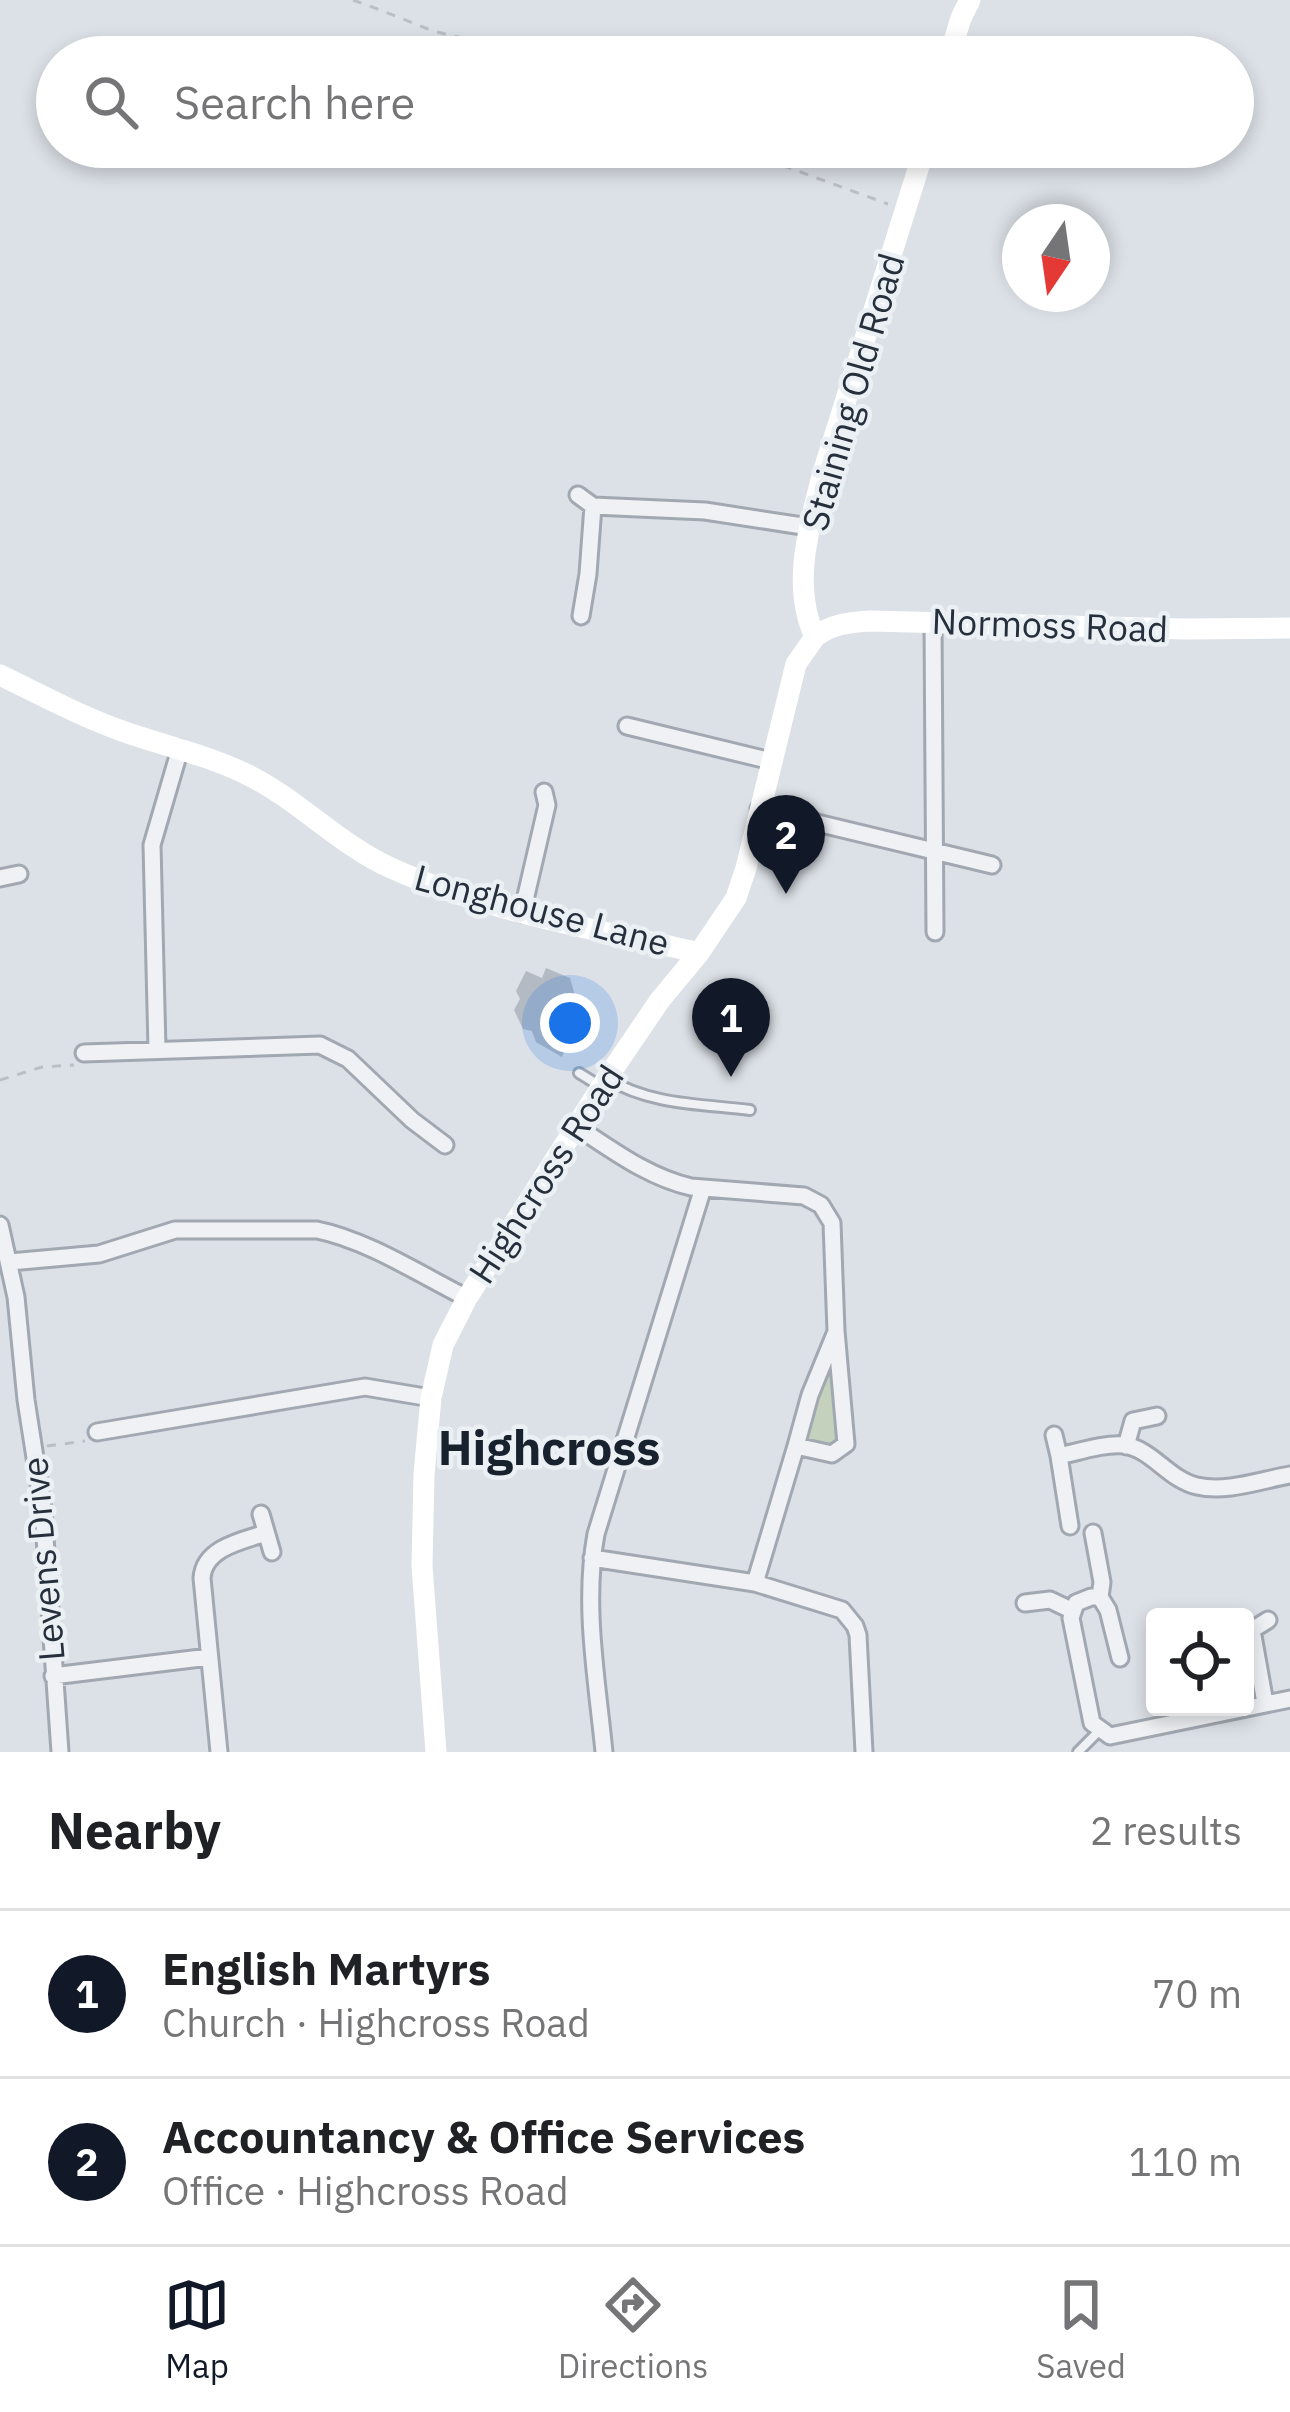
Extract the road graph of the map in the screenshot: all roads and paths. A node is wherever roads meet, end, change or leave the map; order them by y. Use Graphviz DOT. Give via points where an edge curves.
graph roads {
  1 [pos="353,0"];
  2 [pos="970,0"];
  3 [pos="455,36"];
  4 [pos="955,36"];
  5 [pos="789,168"];
  6 [pos="919,168"];
  7 [pos="906,211"];
  8 [pos="578,495"];
  9 [pos="593,506"];
  10 [pos="809,527"];
  11 [pos="581,616"];
  12 [pos="933,622"];
  13 [pos="1290,628"];
  14 [pos="815,638"];
  15 [pos="0,675"];
  16 [pos="627,726"];
  17 [pos="180,748"];
  18 [pos="771,761"];
  19 [pos="544,792"];
  20 [pos="760,809"];
  21 [pos="935,853"];
  22 [pos="992,865"];
  23 [pos="19,874"];
  24 [pos="0,878"];
  25 [pos="523,913"];
  26 [pos="935,932"];
  27 [pos="699,953"];
  28 [pos="157,1049"];
  29 [pos="84,1053"];
  30 [pos="579,1073"];
  31 [pos="0,1080"];
  32 [pos="604,1083"];
  33 [pos="750,1110"];
  34 [pos="577,1127"];
  35 [pos="445,1145"];
  36 [pos="704,1188"];
  37 [pos="0,1225"];
  38 [pos="10,1262"];
  39 [pos="466,1298"];
  40 [pos="836,1331"];
  41 [pos="431,1398"];
  42 [pos="1157,1417"];
  43 [pos="97,1432"];
  44 [pos="1054,1435"];
  45 [pos="796,1446"];
  46 [pos="1126,1446"];
  47 [pos="33,1448"];
  48 [pos="1059,1456"];
  49 [pos="1290,1475"];
  50 [pos="261,1514"];
  51 [pos="1070,1526"];
  52 [pos="266,1533"];
  53 [pos="1093,1533"];
  54 [pos="272,1552"];
  55 [pos="592,1558"];
  56 [pos="754,1583"];
  57 [pos="1100,1597"];
  58 [pos="1025,1603"];
  59 [pos="1071,1610"];
  60 [pos="1268,1620"];
  61 [pos="1254,1626"];
  62 [pos="1254,1655"];
  63 [pos="209,1657"];
  64 [pos="1120,1658"];
  65 [pos="53,1676"];
  66 [pos="1290,1699"];
  67 [pos="1265,1703"];
  68 [pos="1107,1740"];
  69 [pos="60,1752"];
  70 [pos="219,1752"];
  71 [pos="436,1752"];
  72 [pos="604,1752"];
  73 [pos="864,1752"];
  74 [pos="1078,1752"];
  1 -- 3 [label="path"];
  2 -- 4 [label="main road"];
  5 -- 7 [label="path"];
  6 -- 7 [label="main road, Staining Old Road"];
  7 -- 10 [label="main road, Staining Old Road"];
  8 -- 9 [label="street"];
  9 -- 10 [label="street"];
  9 -- 11 [label="street"];
  10 -- 14 [label="main road, Staining Old Road" via="803,596"];
  12 -- 13 [label="main road, Normoss Road"];
  12 -- 14 [label="main road, Normoss Road" via="853,622"];
  12 -- 21 [label="street"];
  14 -- 18 [label="main road, Highcross Road" via="796,664"];
  15 -- 17 [label="main road, Longhouse Lane"];
  16 -- 18 [label="street"];
  17 -- 25 [label="main road, Longhouse Lane" via="280,794 388,867"];
  17 -- 28 [label="street" via="152,844"];
  18 -- 20 [label="main road, Highcross Road"];
  19 -- 25 [label="street"];
  20 -- 21 [label="street"];
  20 -- 27 [label="main road, Highcross Road" via="736,898"];
  21 -- 22 [label="street"];
  21 -- 26 [label="street"];
  23 -- 24 [label="street"];
  25 -- 27 [label="main road, Longhouse Lane" via="543,928"];
  27 -- 32 [label="main road, Highcross Road"];
  28 -- 29 [label="street"];
  28 -- 35 [label="street" via="329,1048"];
  29 -- 31 [label="path" via="79,1064"];
  30 -- 32 [label="lane"];
  32 -- 33 [label="lane" via="649,1098"];
  32 -- 34 [label="main road, Highcross Road"];
  34 -- 36 [label="street" via="650,1173"];
  34 -- 39 [label="main road, Highcross Road"];
  36 -- 40 [label="street" via="804,1196 820,1205 832,1222"];
  36 -- 55 [label="street"];
  37 -- 38 [label="street, Levens Drive"];
  38 -- 39 [label="street" via="99,1253 176,1230 317,1230"];
  38 -- 47 [label="street, Levens Drive"];
  39 -- 41 [label="main road, Highcross Road" via="442,1345"];
  40 -- 45 [label="street"];
  40 -- 45 [label="street" via="846,1444 832,1454"];
  41 -- 43 [label="street" via="365,1387"];
  41 -- 71 [label="main road, Highcross Road" via="422,1566"];
  42 -- 46 [label="street" via="1133,1421"];
  43 -- 47 [label="path" via="96,1440"];
  44 -- 48 [label="street"];
  45 -- 56 [label="street"];
  46 -- 48 [label="street"];
  46 -- 49 [label="street" via="1202,1487"];
  47 -- 65 [label="street, Levens Drive"];
  48 -- 51 [label="street"];
  50 -- 52 [label="street"];
  52 -- 54 [label="street"];
  52 -- 63 [label="street" via="211,1554 203,1565"];
  53 -- 57 [label="street"];
  55 -- 56 [label="street"];
  55 -- 72 [label="street"];
  56 -- 73 [label="street" via="842,1610 855,1626"];
  57 -- 59 [label="street"];
  57 -- 64 [label="street"];
  58 -- 59 [label="street" via="1050,1600"];
  59 -- 68 [label="street" via="1092,1723"];
  60 -- 61 [label="street"];
  62 -- 67 [label="street"];
  63 -- 65 [label="street"];
  63 -- 70 [label="street"];
  65 -- 69 [label="street, Levens Drive"];
  66 -- 67 [label="street"];
  67 -- 68 [label="street"];
  68 -- 74 [label="lane"];
}
